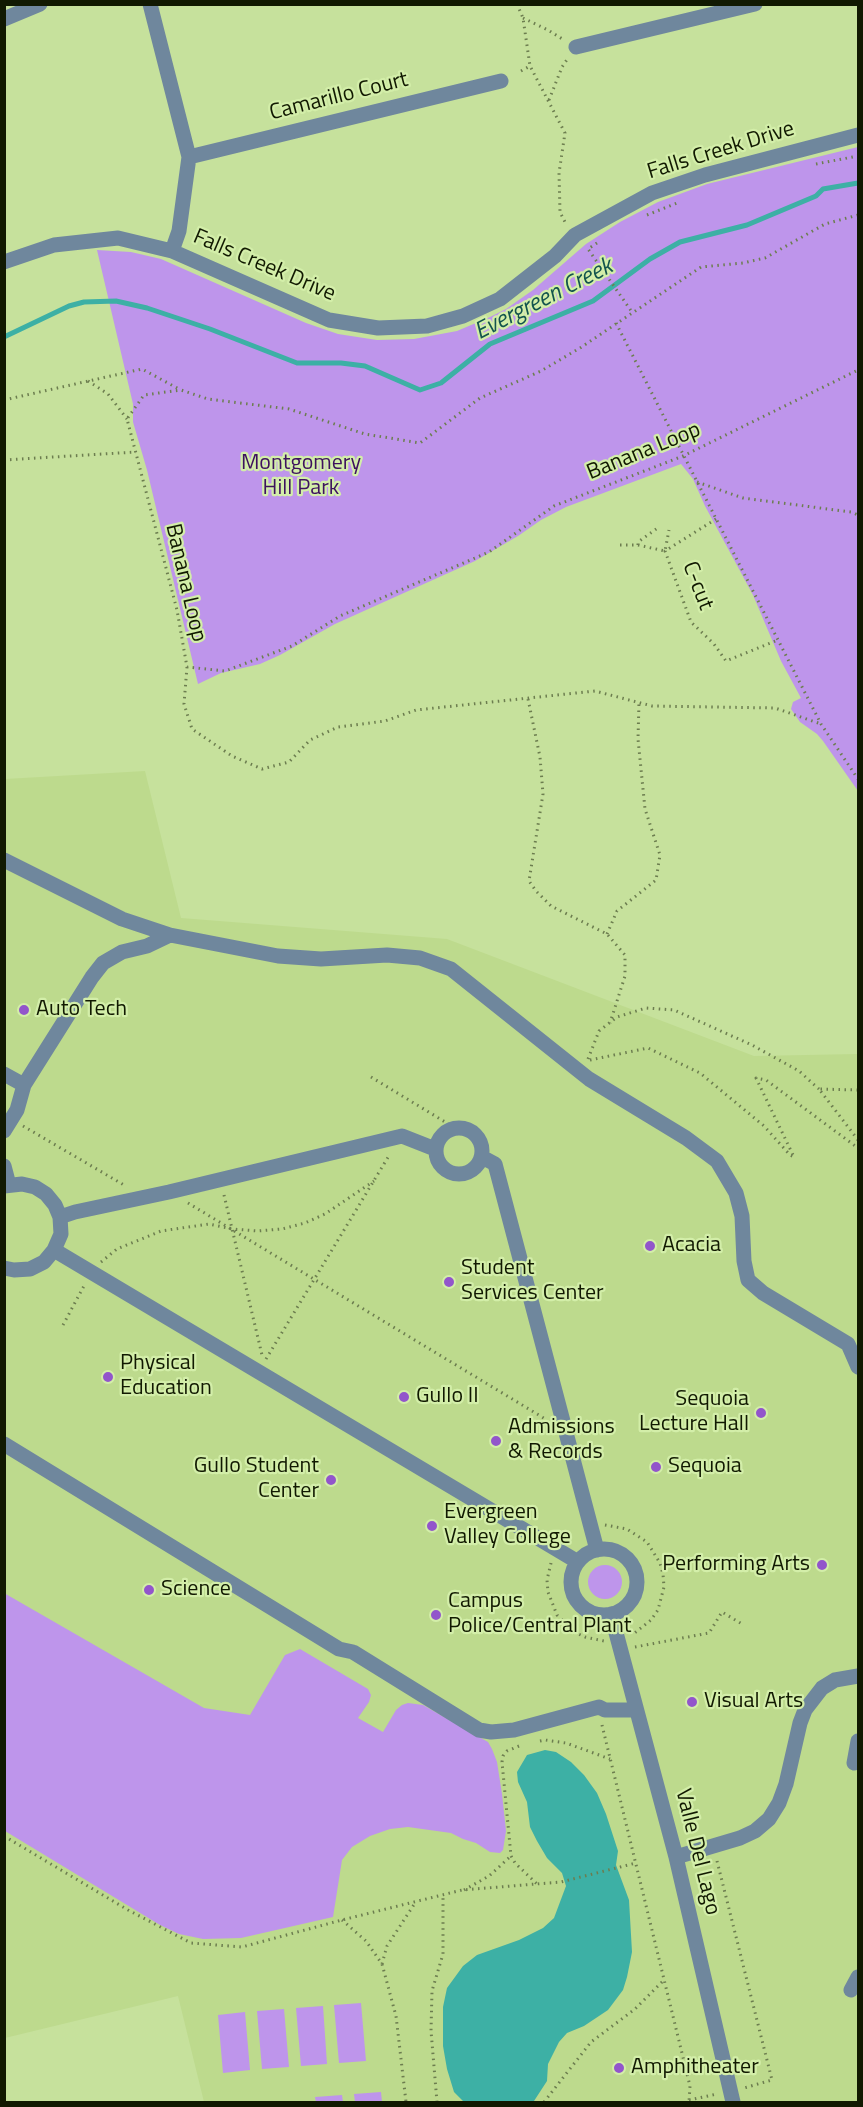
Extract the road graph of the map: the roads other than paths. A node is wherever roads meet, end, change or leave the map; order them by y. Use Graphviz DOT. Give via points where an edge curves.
graph roads {
  1 [pos="40,4"];
  2 [pos="150,4"];
  3 [pos="755,4"];
  4 [pos="4,19"];
  5 [pos="576,47"];
  6 [pos="501,81"];
  7 [pos="858,135"];
  8 [pos="189,158"];
  9 [pos="172,251"];
  10 [pos="4,262"];
  11 [pos="4,860"];
  12 [pos="170,935"];
  13 [pos="4,1074"];
  14 [pos="24,1085"];
  15 [pos="8,1125"];
  16 [pos="435,1149"];
  17 [pos="482,1157"];
  18 [pos="4,1166"];
  19 [pos="7,1185"];
  20 [pos="60,1217"];
  21 [pos="54,1250"];
  22 [pos="4,1268"];
  23 [pos="858,1367"];
  24 [pos="4,1444"];
  25 [pos="597,1550"];
  26 [pos="578,1562"];
  27 [pos="611,1614"];
  28 [pos="858,1676"];
  29 [pos="636,1710"];
  30 [pos="858,1741"];
  31 [pos="854,1763"];
  32 [pos="676,1857"];
  33 [pos="736,2096"];
  1 -- 4 [label="street"];
  2 -- 8 [label="street"];
  3 -- 5 [label="street"];
  6 -- 8 [label="street, Camarillo Court"];
  7 -- 9 [label="street, Falls Creek Drive" via="705,174 652,193 575,235 500,299 427,326 378,328 329,320"];
  8 -- 9 [label="street" via="179,231"];
  9 -- 10 [label="street, Falls Creek Drive" via="118,238 54,245"];
  11 -- 12 [label="street" via="122,919"];
  12 -- 14 [label="street" via="103,963"];
  12 -- 23 [label="street" via="278,957 387,955 420,958 451,969 589,1079 717,1161 736,1193 742,1216 748,1280 848,1344"];
  13 -- 14 [label="street"];
  14 -- 15 [label="street"];
  16 -- 17 [label="street" via="444,1170 459,1175 473,1170"];
  16 -- 17 [label="street" via="447,1130 470,1130 480,1142"];
  16 -- 20 [label="street" via="402,1136"];
  17 -- 25 [label="street" via="495,1164"];
  18 -- 19 [label="street"];
  19 -- 20 [label="street" via="28,1186 46,1194"];
  20 -- 21 [label="street" via="60,1234"];
  21 -- 22 [label="street" via="44,1262 30,1269"];
  21 -- 26 [label="street"];
  24 -- 29 [label="street" via="479,1730 514,1730 599,1707"];
  25 -- 26 [label="street"];
  25 -- 27 [label="street" via="607,1549 626,1557 637,1575 629,1604"];
  26 -- 27 [label="street" via="571,1583 580,1604 599,1615"];
  27 -- 29 [label="street, Valle Del Lago"];
  28 -- 32 [label="street" via="835,1680 822,1688 805,1710 786,1784 769,1819 740,1838"];
  29 -- 32 [label="street, Valle Del Lago"];
  30 -- 31 [label="street"];
  32 -- 33 [label="street, Valle Del Lago"];
}
